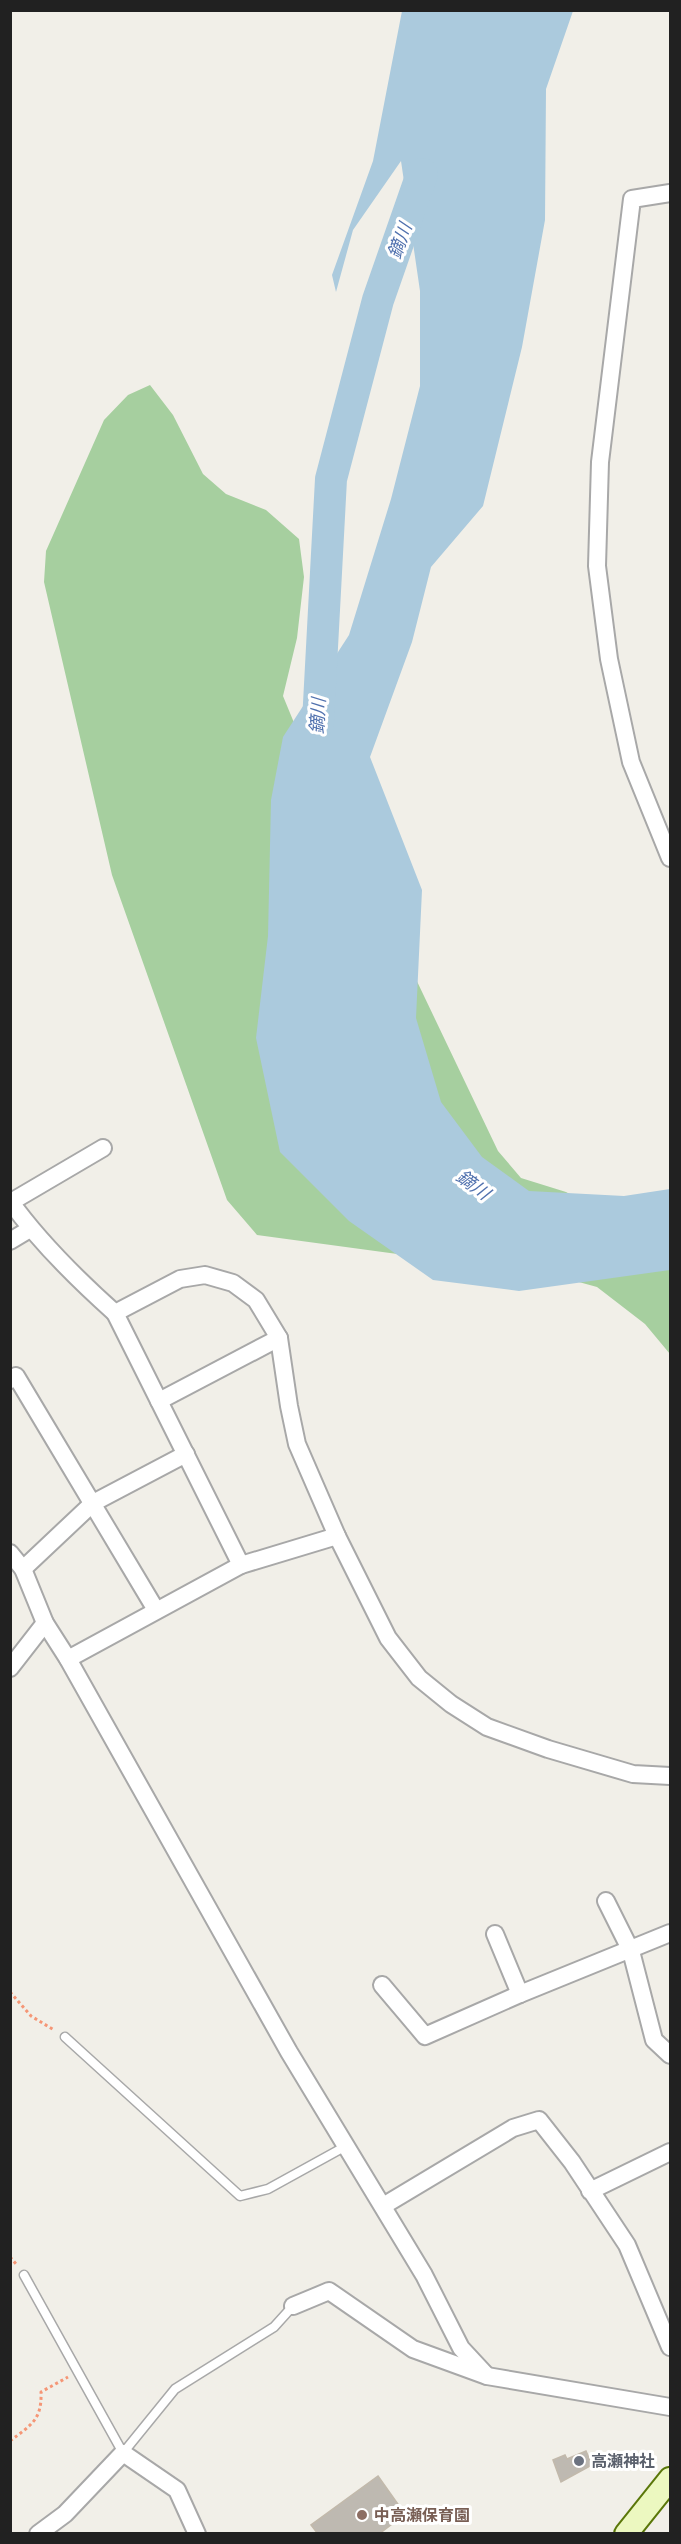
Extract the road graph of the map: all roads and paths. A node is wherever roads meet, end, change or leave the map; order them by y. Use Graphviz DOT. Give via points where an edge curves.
graph roads {
  1 [pos="670,194"];
  2 [pos="670,858"];
  3 [pos="103,1148"];
  4 [pos="11,1202"];
  5 [pos="30,1229"];
  6 [pos="10,1241"];
  7 [pos="115,1313"];
  8 [pos="279,1338"];
  9 [pos="10,1380"];
  10 [pos="159,1401"];
  11 [pos="186,1455"];
  12 [pos="93,1503"];
  13 [pos="337,1536"];
  14 [pos="10,1553"];
  15 [pos="241,1565"];
  16 [pos="23,1569"];
  17 [pos="156,1610"];
  18 [pos="45,1623"];
  19 [pos="69,1659"];
  20 [pos="10,1668"];
  21 [pos="670,1776"];
  22 [pos="606,1901"];
  23 [pos="670,1933"];
  24 [pos="495,1935"];
  25 [pos="631,1951"];
  26 [pos="382,1985"];
  27 [pos="10,1992"];
  28 [pos="520,1994"];
  29 [pos="65,2037"];
  30 [pos="670,2055"];
  31 [pos="346,2146"];
  32 [pos="670,2152"];
  33 [pos="590,2191"];
  34 [pos="383,2206"];
  35 [pos="24,2275"];
  36 [pos="293,2306"];
  37 [pos="670,2347"];
  38 [pos="76,2372"];
  39 [pos="487,2376"];
  40 [pos="670,2407"];
  41 [pos="10,2441"];
  42 [pos="123,2453"];
  43 [pos="670,2479"];
  44 [pos="38,2534"];
  45 [pos="197,2534"];
  46 [pos="626,2534"];
  1 -- 2 [label="street" via="632,199 600,462 597,566 609,659 631,762"];
  3 -- 4 [label="street"];
  4 -- 5 [label="street"];
  5 -- 6 [label="street"];
  5 -- 7 [label="street"];
  7 -- 8 [label="street" via="180,1279 205,1275 233,1283 256,1300"];
  7 -- 10 [label="street"];
  8 -- 10 [label="street"];
  8 -- 13 [label="street" via="297,1444"];
  9 -- 12 [label="street" via="16,1376"];
  10 -- 11 [label="street"];
  11 -- 12 [label="street"];
  11 -- 15 [label="street"];
  12 -- 16 [label="street"];
  12 -- 17 [label="street"];
  13 -- 15 [label="street"];
  13 -- 21 [label="street" via="388,1638 419,1678 451,1704 487,1727 548,1749 633,1774"];
  14 -- 16 [label="street"];
  15 -- 17 [label="street"];
  16 -- 18 [label="street"];
  17 -- 19 [label="street"];
  18 -- 19 [label="street"];
  18 -- 20 [label="street"];
  19 -- 31 [label="street" via="289,2052"];
  22 -- 25 [label="street"];
  23 -- 25 [label="street"];
  24 -- 28 [label="street"];
  25 -- 28 [label="street"];
  25 -- 30 [label="street" via="654,2040"];
  26 -- 28 [label="street" via="425,2036"];
  27 -- 29 [label="path" via="31,2016"];
  29 -- 31 [label="lane" via="240,2196 268,2189"];
  31 -- 34 [label="street"];
  32 -- 33 [label="street"];
  33 -- 34 [label="street" via="539,2121 513,2128"];
  33 -- 37 [label="street" via="627,2245"];
  34 -- 39 [label="street" via="461,2348"];
  35 -- 38 [label="lane"];
  36 -- 39 [label="street" via="329,2292 413,2349"];
  36 -- 42 [label="lane" via="274,2327 175,2389"];
  38 -- 41 [label="path" via="40,2392 42,2410 34,2422"];
  38 -- 42 [label="lane"];
  39 -- 40 [label="street"];
  42 -- 44 [label="street" via="65,2514"];
  42 -- 45 [label="street" via="177,2490"];
  43 -- 46 [label="main road"];
}
